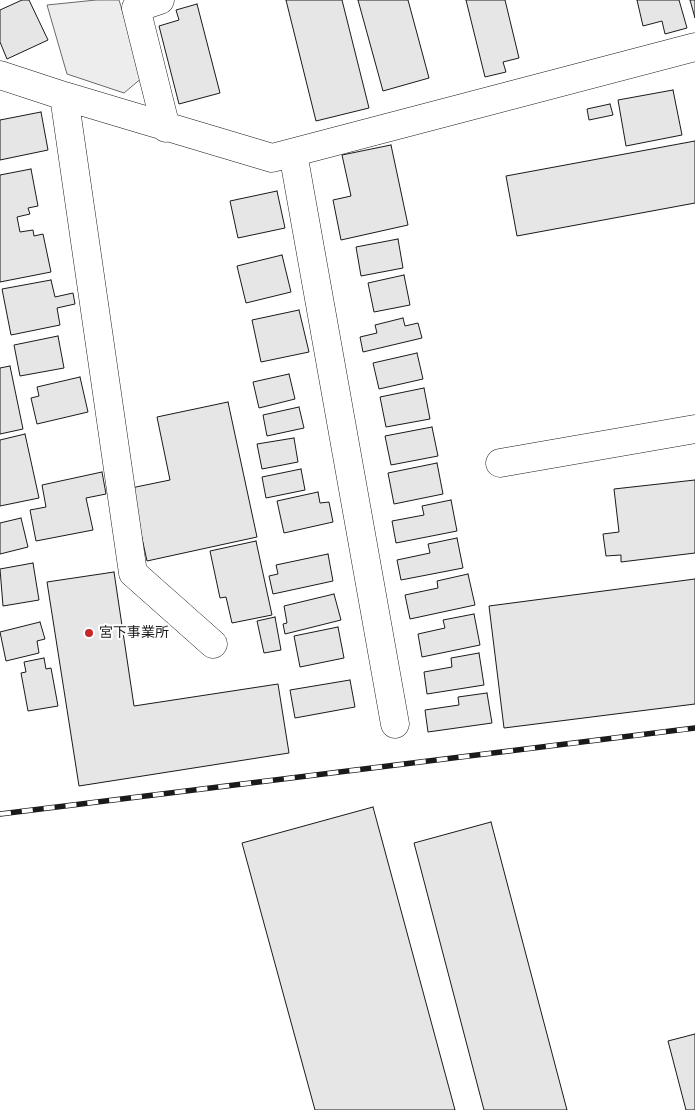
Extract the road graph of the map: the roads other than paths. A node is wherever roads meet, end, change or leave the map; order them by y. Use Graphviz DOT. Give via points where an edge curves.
graph roads {
  1 [pos="160,0"];
  2 [pos="695,47"];
  3 [pos="0,75"];
  4 [pos="64,96"];
  5 [pos="166,128"];
  6 [pos="293,153"];
  7 [pos="695,429"];
  8 [pos="500,463"];
  9 [pos="213,644"];
  10 [pos="395,724"];
  1 -- 5 [label="street" via="136,8"];
  2 -- 6 [label="street"];
  3 -- 4 [label="street"];
  4 -- 5 [label="street"];
  4 -- 9 [label="street" via="133,572"];
  5 -- 6 [label="street" via="272,158"];
  6 -- 10 [label="street"];
  7 -- 8 [label="street"];
}
